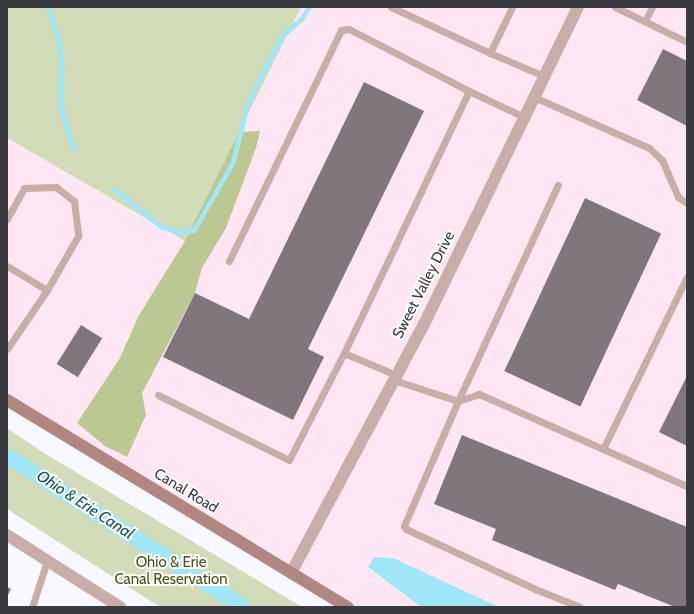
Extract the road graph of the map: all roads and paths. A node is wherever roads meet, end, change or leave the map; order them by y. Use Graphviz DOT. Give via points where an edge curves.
graph roads {
  1 [pos="391,7"];
  2 [pos="512,7"];
  3 [pos="578,7"];
  4 [pos="614,7"];
  5 [pos="652,7"];
  6 [pos="645,21"];
  7 [pos="687,42"];
  8 [pos="490,53"];
  9 [pos="544,76"];
  10 [pos="469,91"];
  11 [pos="534,97"];
  12 [pos="524,117"];
  13 [pos="558,185"];
  14 [pos="687,203"];
  15 [pos="7,219"];
  16 [pos="229,261"];
  17 [pos="7,266"];
  18 [pos="687,277"];
  19 [pos="47,290"];
  20 [pos="7,349"];
  21 [pos="344,354"];
  22 [pos="395,378"];
  23 [pos="158,395"];
  24 [pos="7,400"];
  25 [pos="458,401"];
  26 [pos="602,449"];
  27 [pos="687,486"];
  28 [pos="7,535"];
  29 [pos="47,561"];
  30 [pos="291,574"];
  31 [pos="32,607"];
  32 [pos="120,607"];
  33 [pos="348,607"];
  34 [pos="580,607"];
  1 -- 8 [label="lane"];
  2 -- 8 [label="lane"];
  3 -- 9 [label="street, Sweet Valley Drive"];
  4 -- 6 [label="lane"];
  5 -- 6 [label="lane"];
  6 -- 7 [label="lane"];
  8 -- 9 [label="lane"];
  9 -- 11 [label="street, Sweet Valley Drive"];
  10 -- 12 [label="lane"];
  10 -- 16 [label="lane" via="349,29 341,30"];
  10 -- 21 [label="lane"];
  11 -- 12 [label="street, Sweet Valley Drive"];
  11 -- 14 [label="lane" via="649,148 662,160 678,196"];
  12 -- 22 [label="street, Sweet Valley Drive"];
  13 -- 25 [label="lane"];
  15 -- 19 [label="lane" via="24,188 56,187 74,200 78,236"];
  17 -- 19 [label="lane"];
  18 -- 26 [label="lane"];
  19 -- 20 [label="lane"];
  21 -- 22 [label="lane"];
  21 -- 23 [label="lane" via="289,460"];
  22 -- 25 [label="lane"];
  22 -- 30 [label="street, Sweet Valley Drive"];
  24 -- 30 [label="main road, Canal Road"];
  25 -- 26 [label="lane" via="479,394"];
  25 -- 34 [label="lane" via="404,526 528,586"];
  26 -- 27 [label="lane"];
  28 -- 29 [label="street"];
  29 -- 31 [label="lane"];
  29 -- 32 [label="street"];
  30 -- 33 [label="main road, Canal Road"];
}
